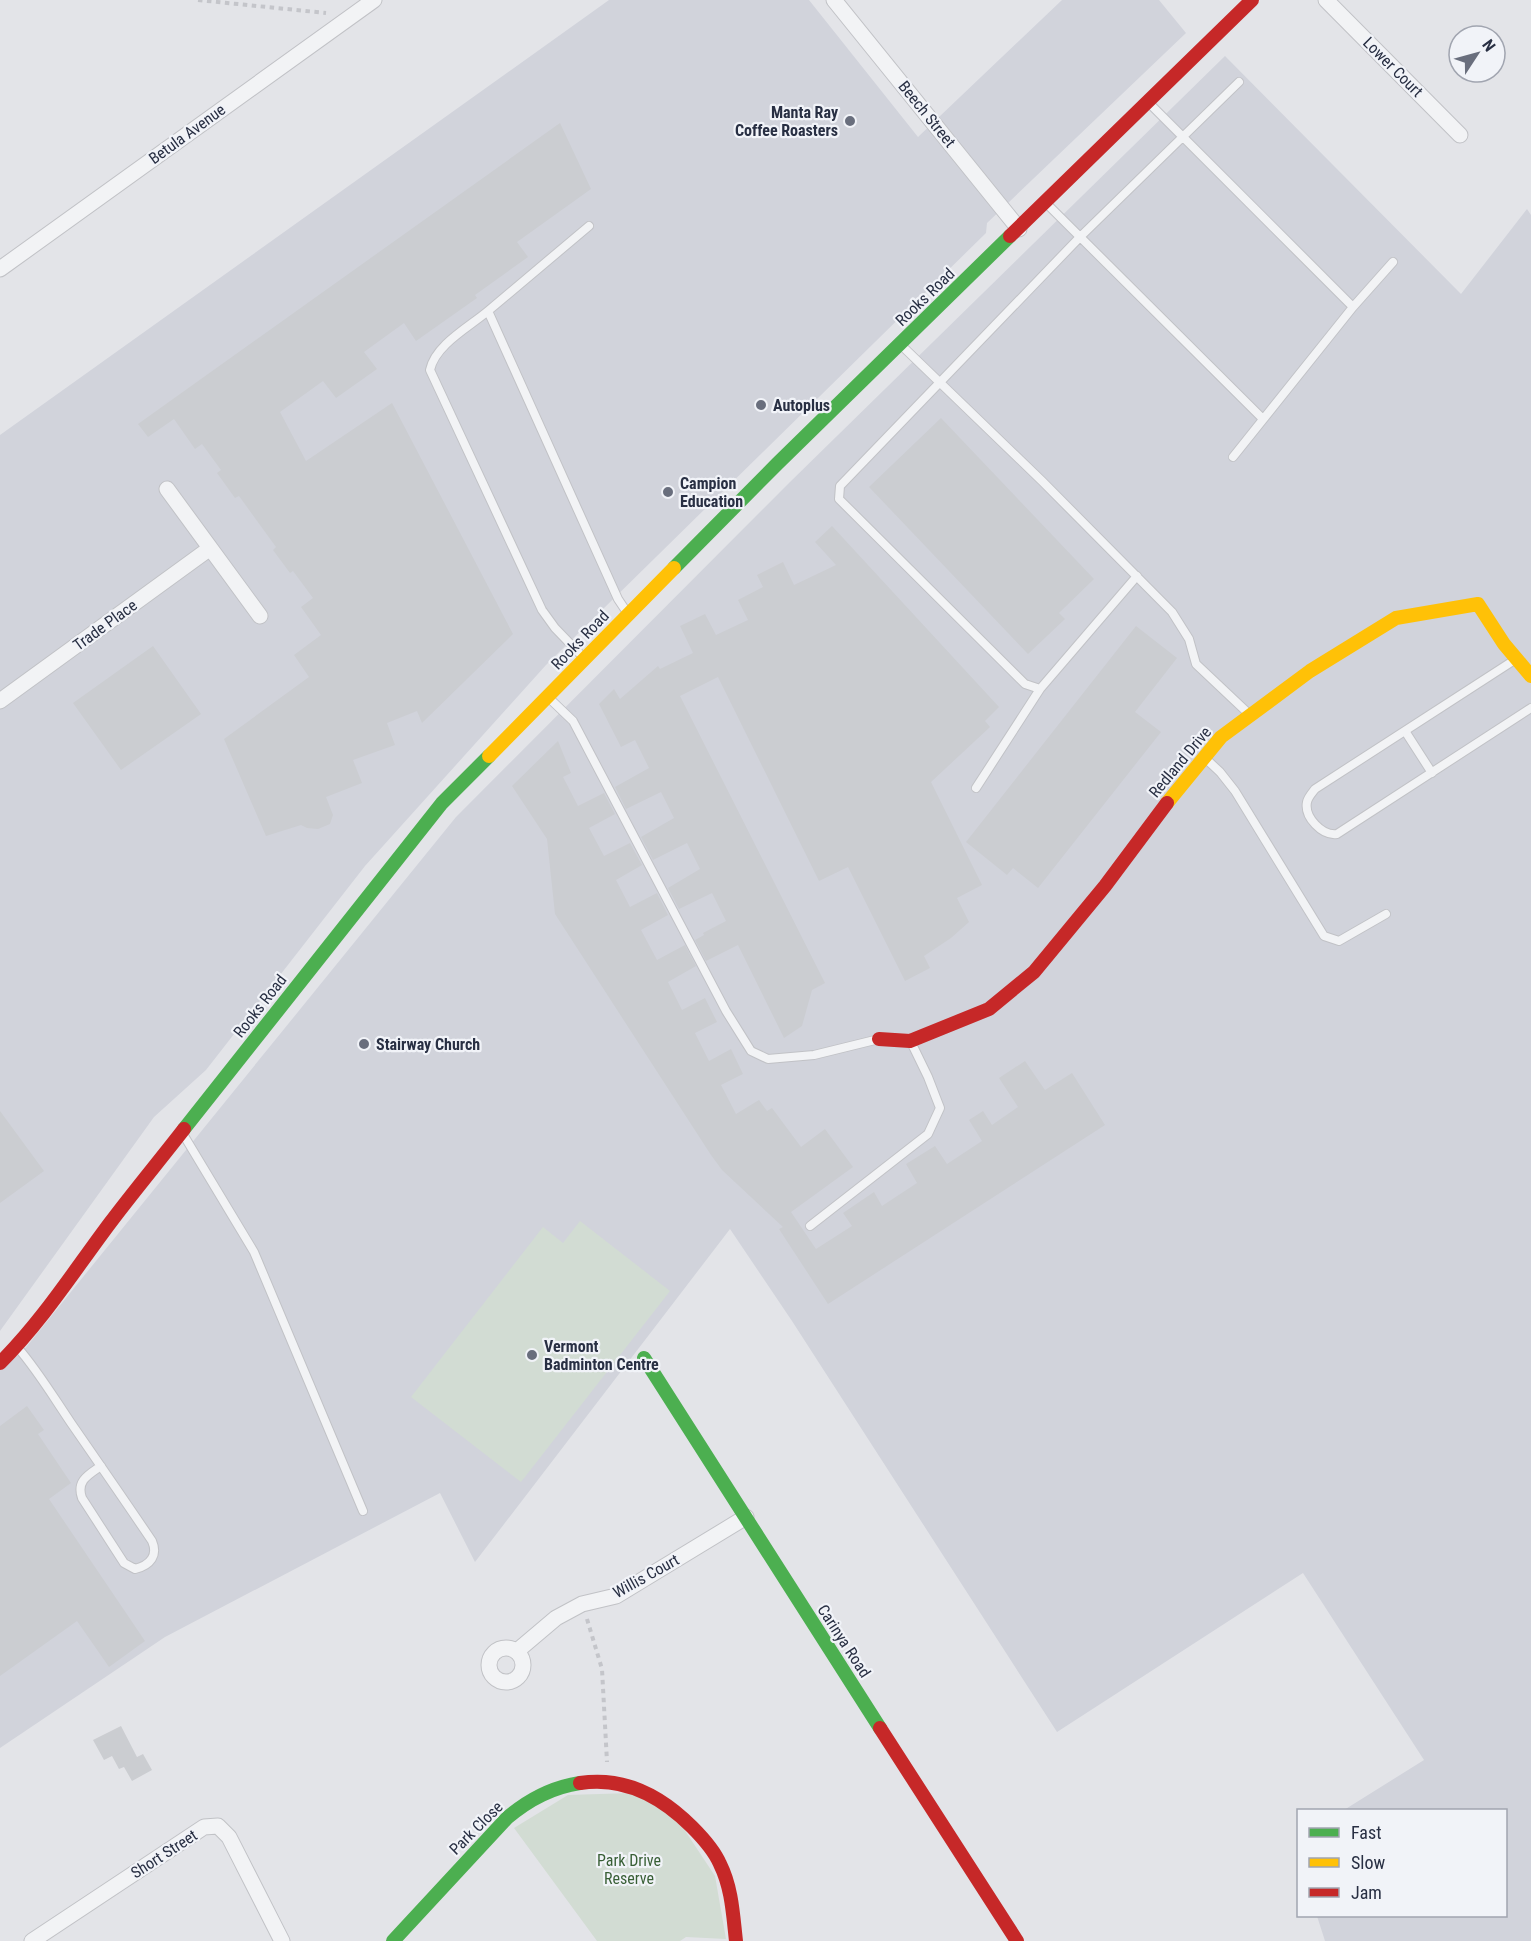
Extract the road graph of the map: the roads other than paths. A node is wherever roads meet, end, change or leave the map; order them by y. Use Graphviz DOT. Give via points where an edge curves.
graph roads {
  1 [pos="374,0"];
  2 [pos="834,0"];
  3 [pos="1252,0"];
  4 [pos="1326,0"];
  5 [pos="1239,82"];
  6 [pos="1148,102"];
  7 [pos="1460,135"];
  8 [pos="1182,137"];
  9 [pos="1046,203"];
  10 [pos="589,226"];
  11 [pos="1019,229"];
  12 [pos="1080,237"];
  13 [pos="1393,262"];
  14 [pos="0,269"];
  15 [pos="1353,307"];
  16 [pos="488,311"];
  17 [pos="900,344"];
  18 [pos="939,382"];
  19 [pos="1263,419"];
  20 [pos="1233,457"];
  21 [pos="167,489"];
  22 [pos="209,549"];
  23 [pos="1137,576"];
  24 [pos="628,614"];
  25 [pos="260,616"];
  26 [pos="584,658"];
  27 [pos="1516,659"];
  28 [pos="1531,676"];
  29 [pos="1040,688"];
  30 [pos="548,697"];
  31 [pos="0,701"];
  32 [pos="1531,708"];
  33 [pos="1250,715"];
  34 [pos="1405,731"];
  35 [pos="1204,757"];
  36 [pos="1432,772"];
  37 [pos="976,788"];
  38 [pos="1386,914"];
  39 [pos="879,1039"];
  40 [pos="910,1041"];
  41 [pos="182,1133"];
  42 [pos="810,1227"];
  43 [pos="17,1347"];
  44 [pos="644,1358"];
  45 [pos="0,1362"];
  46 [pos="101,1466"];
  47 [pos="363,1511"];
  48 [pos="746,1517"];
  49 [pos="517,1651"];
  50 [pos="32,1941"];
  51 [pos="282,1941"];
  52 [pos="393,1941"];
  53 [pos="736,1941"];
  54 [pos="1017,1941"];
  1 -- 14 [label="street, Betula Avenue"];
  2 -- 11 [label="street, Beech Street"];
  3 -- 6 [label="street, Rooks Road"];
  4 -- 7 [label="street, Lower Court"];
  5 -- 8 [label="lane"];
  6 -- 8 [label="lane"];
  6 -- 9 [label="street, Rooks Road"];
  8 -- 12 [label="lane"];
  8 -- 15 [label="lane"];
  9 -- 11 [label="street, Rooks Road"];
  9 -- 12 [label="lane"];
  10 -- 16 [label="lane"];
  11 -- 17 [label="street, Rooks Road"];
  12 -- 18 [label="lane"];
  12 -- 19 [label="lane"];
  13 -- 15 [label="lane"];
  15 -- 19 [label="lane"];
  16 -- 24 [label="lane"];
  16 -- 26 [label="lane" via="432,358 430,370 542,610"];
  17 -- 18 [label="lane"];
  17 -- 24 [label="street, Rooks Road"];
  18 -- 23 [label="lane"];
  18 -- 29 [label="lane" via="840,486 839,499 1025,684"];
  19 -- 20 [label="lane"];
  21 -- 22 [label="street"];
  22 -- 25 [label="street"];
  22 -- 31 [label="street, Trade Place"];
  23 -- 29 [label="lane"];
  23 -- 33 [label="lane" via="1172,612 1189,639 1196,664"];
  24 -- 26 [label="street, Rooks Road"];
  26 -- 30 [label="street, Rooks Road"];
  27 -- 28 [label="street, Redland Drive"];
  27 -- 33 [label="street, Redland Drive" via="1478,604 1396,618 1310,671"];
  27 -- 34 [label="lane"];
  29 -- 37 [label="lane"];
  30 -- 39 [label="lane" via="573,721 726,1011 751,1051 768,1059 814,1055"];
  30 -- 41 [label="street, Rooks Road" via="442,803"];
  32 -- 36 [label="lane"];
  33 -- 35 [label="street, Redland Drive" via="1221,737"];
  34 -- 36 [label="lane"];
  34 -- 36 [label="lane" via="1315,789 1307,804 1308,813 1323,833 1337,834"];
  35 -- 38 [label="lane" via="1235,791 1324,936 1339,941"];
  35 -- 40 [label="street, Redland Drive" via="1106,886 1034,972 989,1009"];
  39 -- 40 [label="street, Redland Drive"];
  40 -- 42 [label="lane" via="940,1108 928,1134"];
  41 -- 43 [label="street, Rooks Road"];
  41 -- 47 [label="lane" via="254,1252"];
  43 -- 45 [label="street, Rooks Road"];
  43 -- 46 [label="lane"];
  44 -- 48 [label="street, Carinya Road"];
  46 -- 46 [label="lane" via="156,1549 151,1561 142,1567 135,1569 124,1563 79,1491 86,1476"];
  48 -- 49 [label="street, Willis Court" via="616,1596 582,1604 556,1618"];
  48 -- 54 [label="street, Carinya Road"];
  50 -- 51 [label="street, Short Street" via="204,1827 218,1826 229,1837"];
  52 -- 53 [label="street, Park Close" via="520,1806 557,1787 596,1780 637,1788 666,1802 686,1819 721,1864 730,1892"];
}
